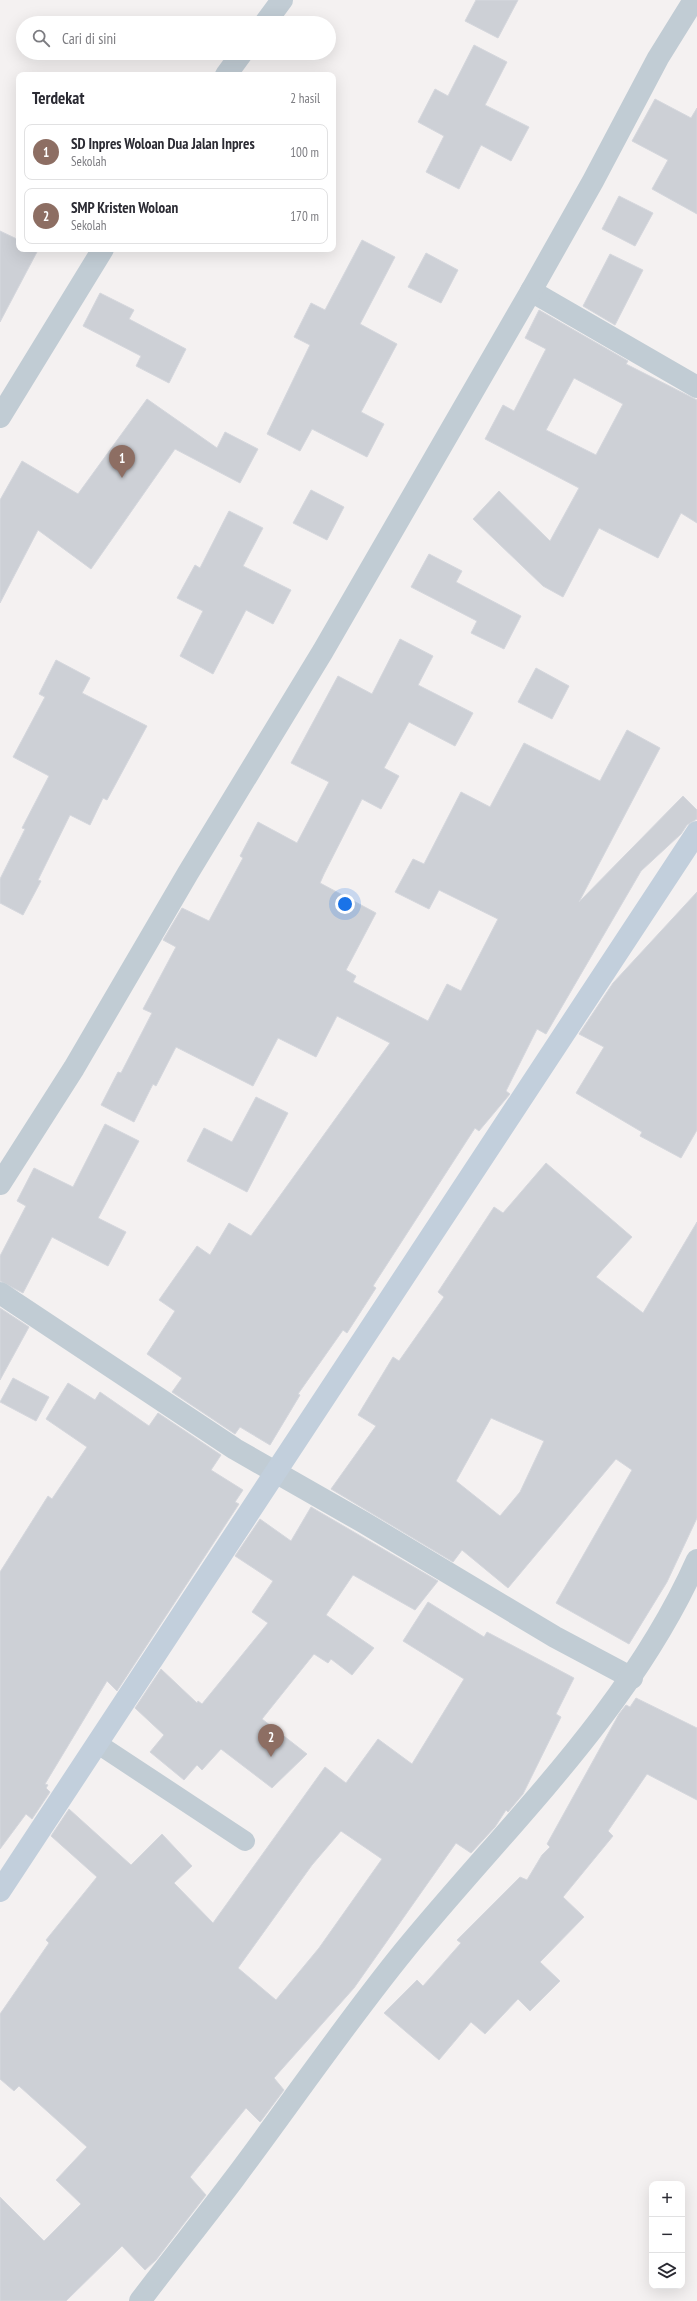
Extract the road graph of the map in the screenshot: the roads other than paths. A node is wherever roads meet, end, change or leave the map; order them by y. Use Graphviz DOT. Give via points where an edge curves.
graph roads {
  1 [pos="282,0"];
  2 [pos="694,0"];
  3 [pos="270,16"];
  4 [pos="237,60"];
  5 [pos="228,72"];
  6 [pos="102,252"];
  7 [pos="531,291"];
  8 [pos="697,387"];
  9 [pos="0,416"];
  10 [pos="697,832"];
  11 [pos="0,1184"];
  12 [pos="0,1293"];
  13 [pos="277,1473"];
  14 [pos="697,1560"];
  15 [pos="632,1678"];
  16 [pos="98,1744"];
  17 [pos="245,1840"];
  18 [pos="0,1891"];
  19 [pos="140,2301"];
  1 -- 3 [label="street"];
  2 -- 7 [label="street" via="658,58"];
  4 -- 5 [label="street"];
  6 -- 9 [label="street"];
  7 -- 8 [label="street"];
  7 -- 11 [label="street" via="323,651 188,873 74,1068"];
  10 -- 13 [label="main road"];
  12 -- 13 [label="street" via="144,1387 201,1428"];
  13 -- 15 [label="street" via="555,1637"];
  13 -- 16 [label="main road"];
  14 -- 15 [label="street" via="669,1617"];
  15 -- 19 [label="street" via="520,1818 396,1962"];
  16 -- 17 [label="lane"];
  16 -- 18 [label="main road"];
}
